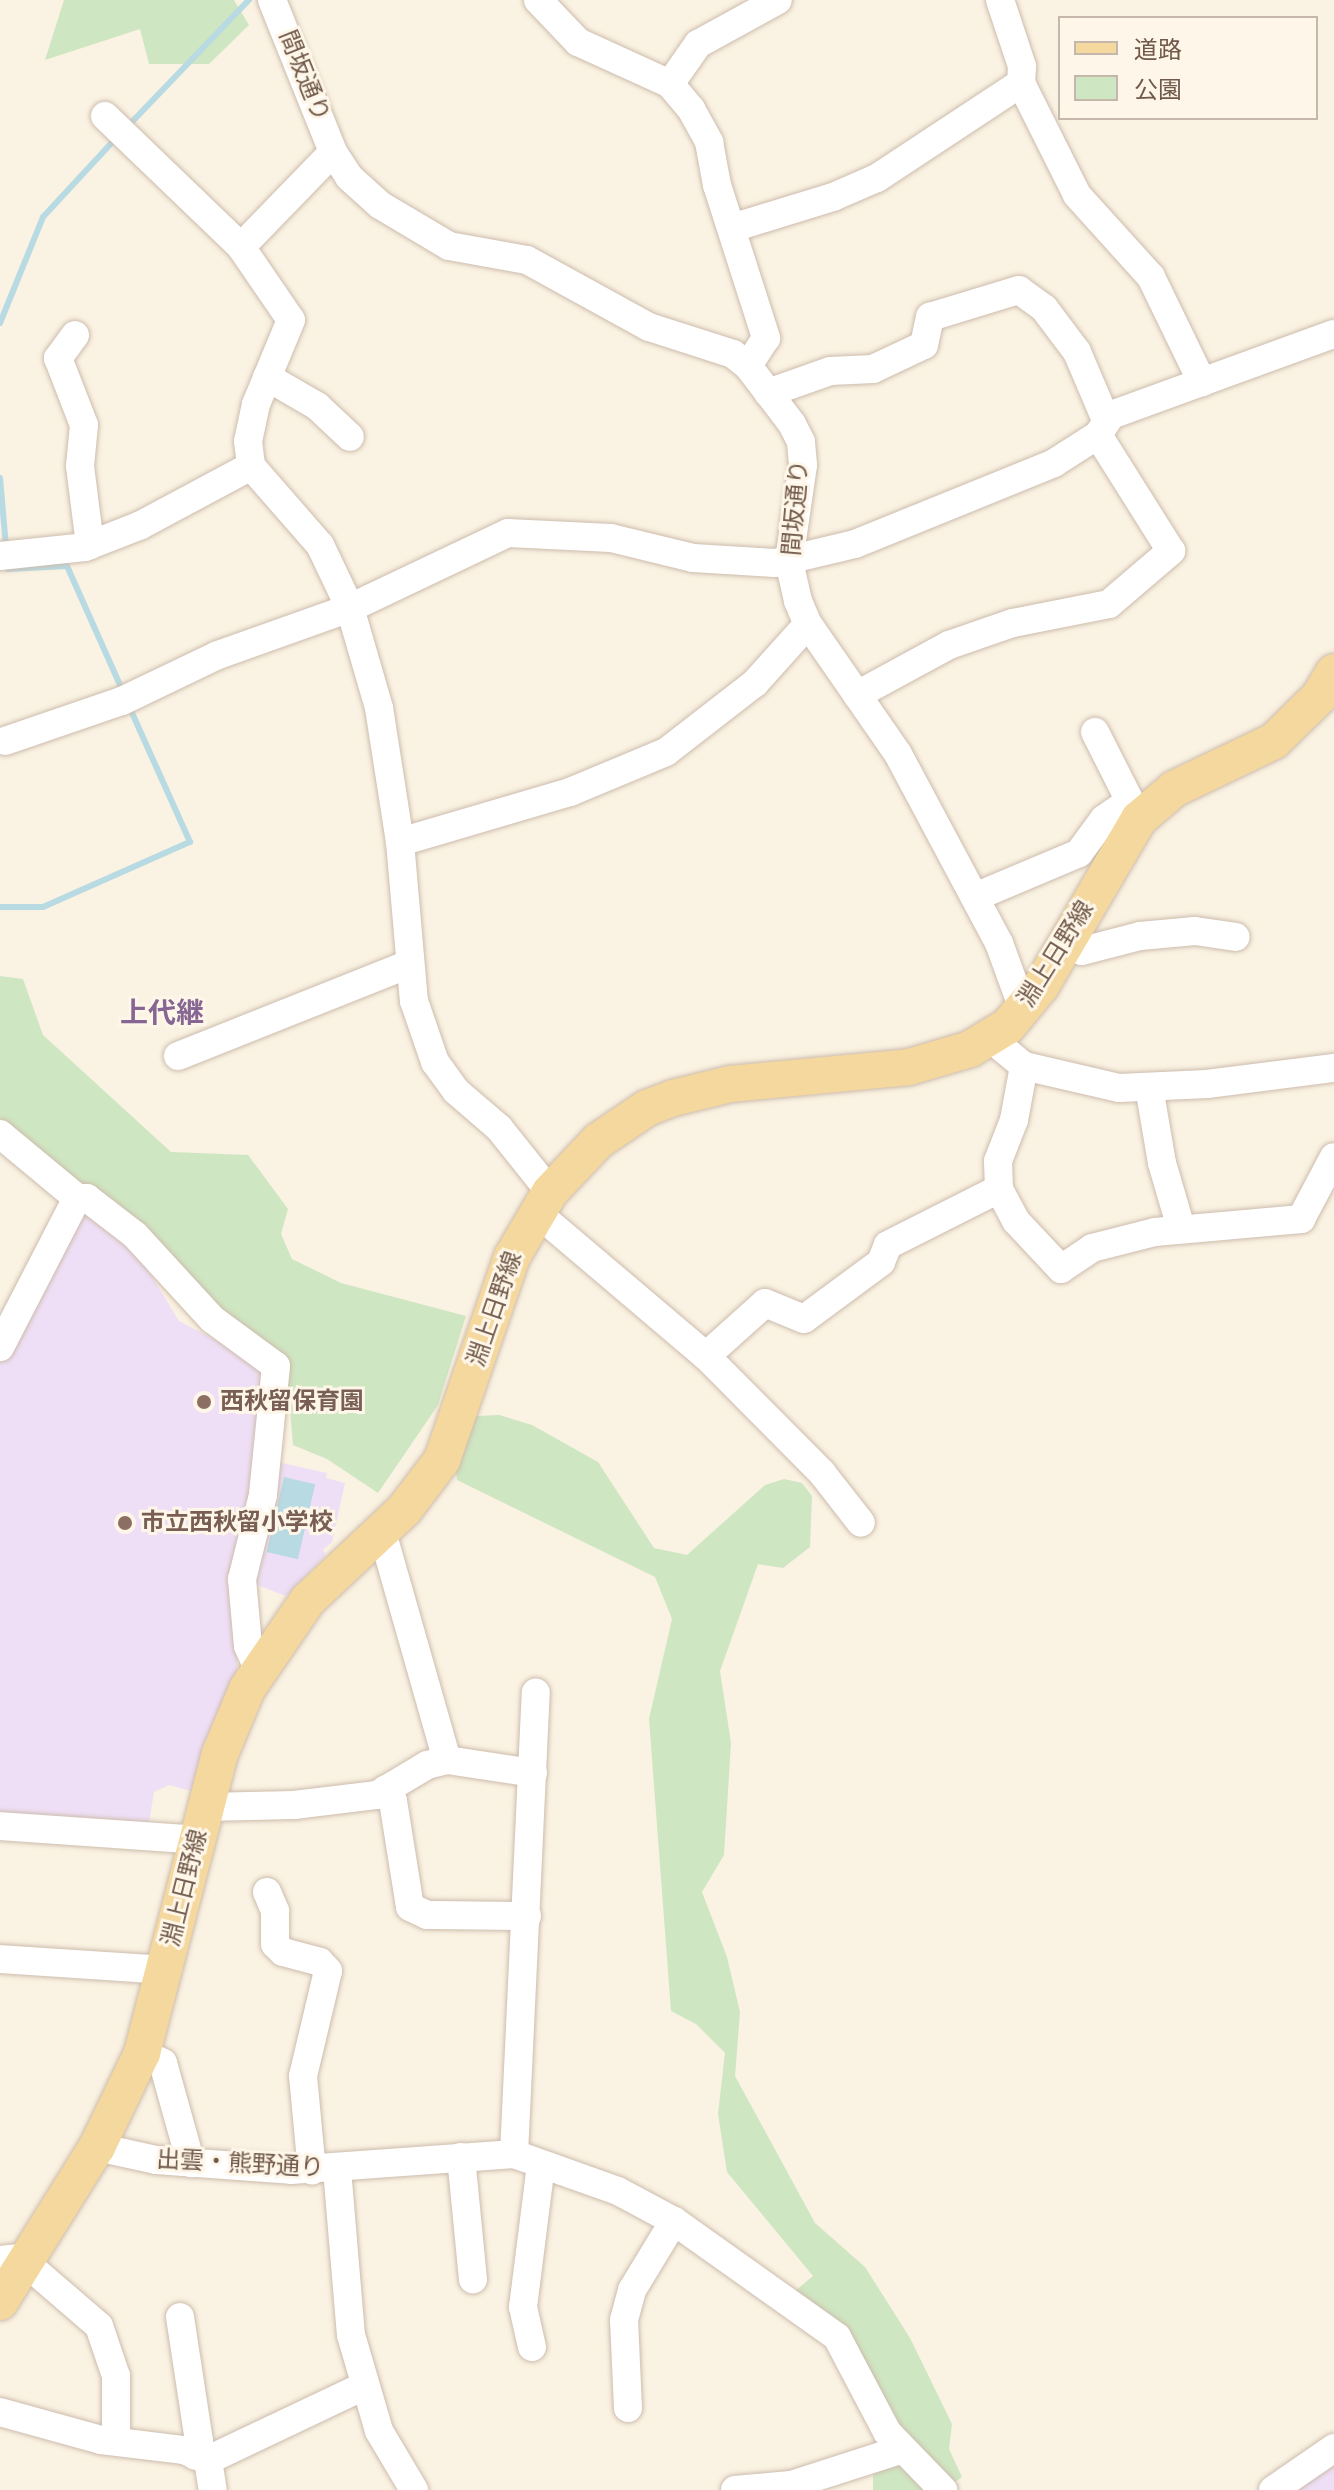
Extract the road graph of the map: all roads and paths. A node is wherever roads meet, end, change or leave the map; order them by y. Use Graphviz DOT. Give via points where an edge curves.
graph roads {
  1 [pos="272,0"];
  2 [pos="538,0"];
  3 [pos="778,0"];
  4 [pos="1000,0"];
  5 [pos="1021,83"];
  6 [pos="670,84"];
  7 [pos="115,126"];
  8 [pos="333,152"];
  9 [pos="732,228"];
  10 [pos="241,247"];
  11 [pos="1334,334"];
  12 [pos="75,335"];
  13 [pos="748,366"];
  14 [pos="267,377"];
  15 [pos="1202,382"];
  16 [pos="768,393"];
  17 [pos="1102,428"];
  18 [pos="350,437"];
  19 [pos="251,466"];
  20 [pos="90,545"];
  21 [pos="0,556"];
  22 [pos="789,561"];
  23 [pos="350,608"];
  24 [pos="808,624"];
  25 [pos="1334,672"];
  26 [pos="857,695"];
  27 [pos="1095,732"];
  28 [pos="5,741"];
  29 [pos="1133,811"];
  30 [pos="400,842"];
  31 [pos="975,897"];
  32 [pos="1236,937"];
  33 [pos="1066,944"];
  34 [pos="409,964"];
  35 [pos="1023,1009"];
  36 [pos="990,1038"];
  37 [pos="178,1056"];
  38 [pos="1024,1066"];
  39 [pos="1334,1068"];
  40 [pos="1149,1087"];
  41 [pos="0,1134"];
  42 [pos="1334,1157"];
  43 [pos="999,1189"];
  44 [pos="77,1198"];
  45 [pos="543,1202"];
  46 [pos="1181,1228"];
  47 [pos="0,1347"];
  48 [pos="706,1356"];
  49 [pos="861,1523"];
  50 [pos="382,1532"];
  51 [pos="258,1668"];
  52 [pos="536,1693"];
  53 [pos="447,1760"];
  54 [pos="533,1773"];
  55 [pos="386,1789"];
  56 [pos="202,1824"];
  57 [pos="0,1826"];
  58 [pos="267,1892"];
  59 [pos="527,1916"];
  60 [pos="0,1959"];
  61 [pos="164,1970"];
  62 [pos="142,2053"];
  63 [pos="97,2147"];
  64 [pos="514,2154"];
  65 [pos="461,2157"];
  66 [pos="191,2163"];
  67 [pos="541,2164"];
  68 [pos="324,2170"];
  69 [pos="674,2221"];
  70 [pos="13,2262"];
  71 [pos="473,2279"];
  72 [pos="0,2302"];
  73 [pos="180,2317"];
  74 [pos="532,2347"];
  75 [pos="364,2386"];
  76 [pos="628,2408"];
  77 [pos="0,2412"];
  78 [pos="116,2439"];
  79 [pos="1334,2448"];
  80 [pos="900,2450"];
  81 [pos="202,2458"];
  82 [pos="939,2488"];
  83 [pos="213,2490"];
  84 [pos="414,2490"];
  85 [pos="735,2490"];
  86 [pos="1273,2490"];
  1 -- 8 [label="street, 間坂通り"];
  2 -- 6 [label="street" via="591,51"];
  3 -- 6 [label="street" via="698,44"];
  4 -- 5 [label="street" via="1022,66"];
  5 -- 9 [label="street" via="877,178"];
  5 -- 15 [label="street" via="1077,195 1151,277"];
  6 -- 9 [label="street" via="709,142"];
  7 -- 10 [label="street"];
  8 -- 10 [label="street"];
  8 -- 13 [label="street, 間坂通り" via="349,177 380,205 435,240 468,253 527,260 649,327 719,347"];
  9 -- 13 [label="street" via="766,338"];
  10 -- 14 [label="street" via="291,320"];
  11 -- 15 [label="street"];
  12 -- 20 [label="street" via="58,358 84,425 80,466"];
  13 -- 16 [label="street, 間坂通り"];
  14 -- 18 [label="street" via="317,406"];
  14 -- 19 [label="street" via="249,429"];
  15 -- 17 [label="street"];
  16 -- 17 [label="street" via="830,371 873,369 924,345 930,317 1019,290 1044,308 1077,352"];
  16 -- 22 [label="street, 間坂通り" via="801,442 803,465"];
  17 -- 22 [label="street" via="1054,463 904,527"];
  17 -- 26 [label="street" via="1171,551 1109,604 1013,623 949,645"];
  19 -- 20 [label="street" via="141,525"];
  19 -- 23 [label="street" via="320,545"];
  20 -- 21 [label="street"];
  22 -- 23 [label="street" via="693,558 611,538 508,533"];
  22 -- 24 [label="street, 間坂通り"];
  23 -- 28 [label="street" via="218,655 129,698"];
  23 -- 30 [label="street" via="379,708"];
  24 -- 26 [label="street, 間坂通り"];
  24 -- 30 [label="street" via="755,683 666,752 570,792"];
  25 -- 29 [label="main road, 淵上日野線" via="1319,697 1274,741"];
  26 -- 31 [label="street, 間坂通り" via="898,754"];
  27 -- 29 [label="street"];
  29 -- 31 [label="street" via="1104,819 1079,853"];
  29 -- 33 [label="main road, 淵上日野線"];
  30 -- 34 [label="street"];
  31 -- 35 [label="street, 間坂通り"];
  32 -- 33 [label="street" via="1195,931 1140,936 1082,951"];
  33 -- 35 [label="main road, 淵上日野線"];
  34 -- 37 [label="street"];
  34 -- 45 [label="street" via="414,1001 435,1062 456,1091 499,1128"];
  35 -- 36 [label="main road, 淵上日野線"];
  36 -- 38 [label="street"];
  36 -- 45 [label="main road, 淵上日野線" via="909,1067 730,1084 673,1098 647,1108 598,1141"];
  38 -- 40 [label="street" via="1096,1085"];
  38 -- 43 [label="street" via="1014,1120 998,1161"];
  39 -- 40 [label="street"];
  40 -- 46 [label="street" via="1162,1163"];
  41 -- 44 [label="street"];
  42 -- 46 [label="street" via="1301,1219"];
  43 -- 46 [label="street" via="1016,1221 1061,1269 1092,1248"];
  43 -- 48 [label="street" via="888,1245 881,1262 804,1319 765,1303"];
  44 -- 47 [label="street"];
  44 -- 51 [label="street" via="87,1198 135,1235 212,1319 276,1366 263,1495 242,1579 248,1646"];
  45 -- 48 [label="street"];
  45 -- 50 [label="main road, 淵上日野線" via="512,1257 442,1460"];
  48 -- 49 [label="street" via="822,1473"];
  50 -- 51 [label="main road, 淵上日野線" via="308,1600"];
  50 -- 53 [label="street"];
  51 -- 56 [label="main road, 淵上日野線" via="227,1733"];
  52 -- 54 [label="street"];
  53 -- 54 [label="street"];
  53 -- 55 [label="street" via="427,1765"];
  54 -- 59 [label="street"];
  55 -- 56 [label="street" via="377,1795"];
  55 -- 59 [label="street" via="393,1801 410,1907 427,1915"];
  56 -- 57 [label="street"];
  56 -- 61 [label="main road, 淵上日野線"];
  58 -- 68 [label="street" via="275,1911 275,1944 283,1952 320,1962 328,1971 303,2076"];
  59 -- 64 [label="street"];
  60 -- 61 [label="street"];
  61 -- 62 [label="main road, 淵上日野線"];
  62 -- 63 [label="main road, 淵上日野線"];
  62 -- 66 [label="street" via="163,2063"];
  63 -- 66 [label="street, 出雲・熊野通り" via="114,2155"];
  63 -- 70 [label="main road, 淵上日野線"];
  64 -- 65 [label="street"];
  64 -- 67 [label="street"];
  65 -- 68 [label="street"];
  65 -- 71 [label="street"];
  66 -- 68 [label="street, 出雲・熊野通り"];
  67 -- 69 [label="street" via="618,2191"];
  67 -- 74 [label="street" via="523,2307"];
  68 -- 75 [label="street, 出雲・熊野通り"];
  69 -- 76 [label="street" via="632,2290 624,2320"];
  69 -- 80 [label="street" via="837,2337"];
  70 -- 72 [label="main road, 淵上日野線"];
  70 -- 78 [label="street" via="99,2326 116,2376"];
  73 -- 81 [label="street"];
  75 -- 81 [label="street"];
  75 -- 84 [label="street, 出雲・熊野通り" via="383,2440"];
  77 -- 78 [label="street"];
  78 -- 81 [label="street"];
  79 -- 86 [label="street"];
  80 -- 82 [label="street"];
  80 -- 85 [label="street" via="791,2485"];
  81 -- 83 [label="street"];
}
